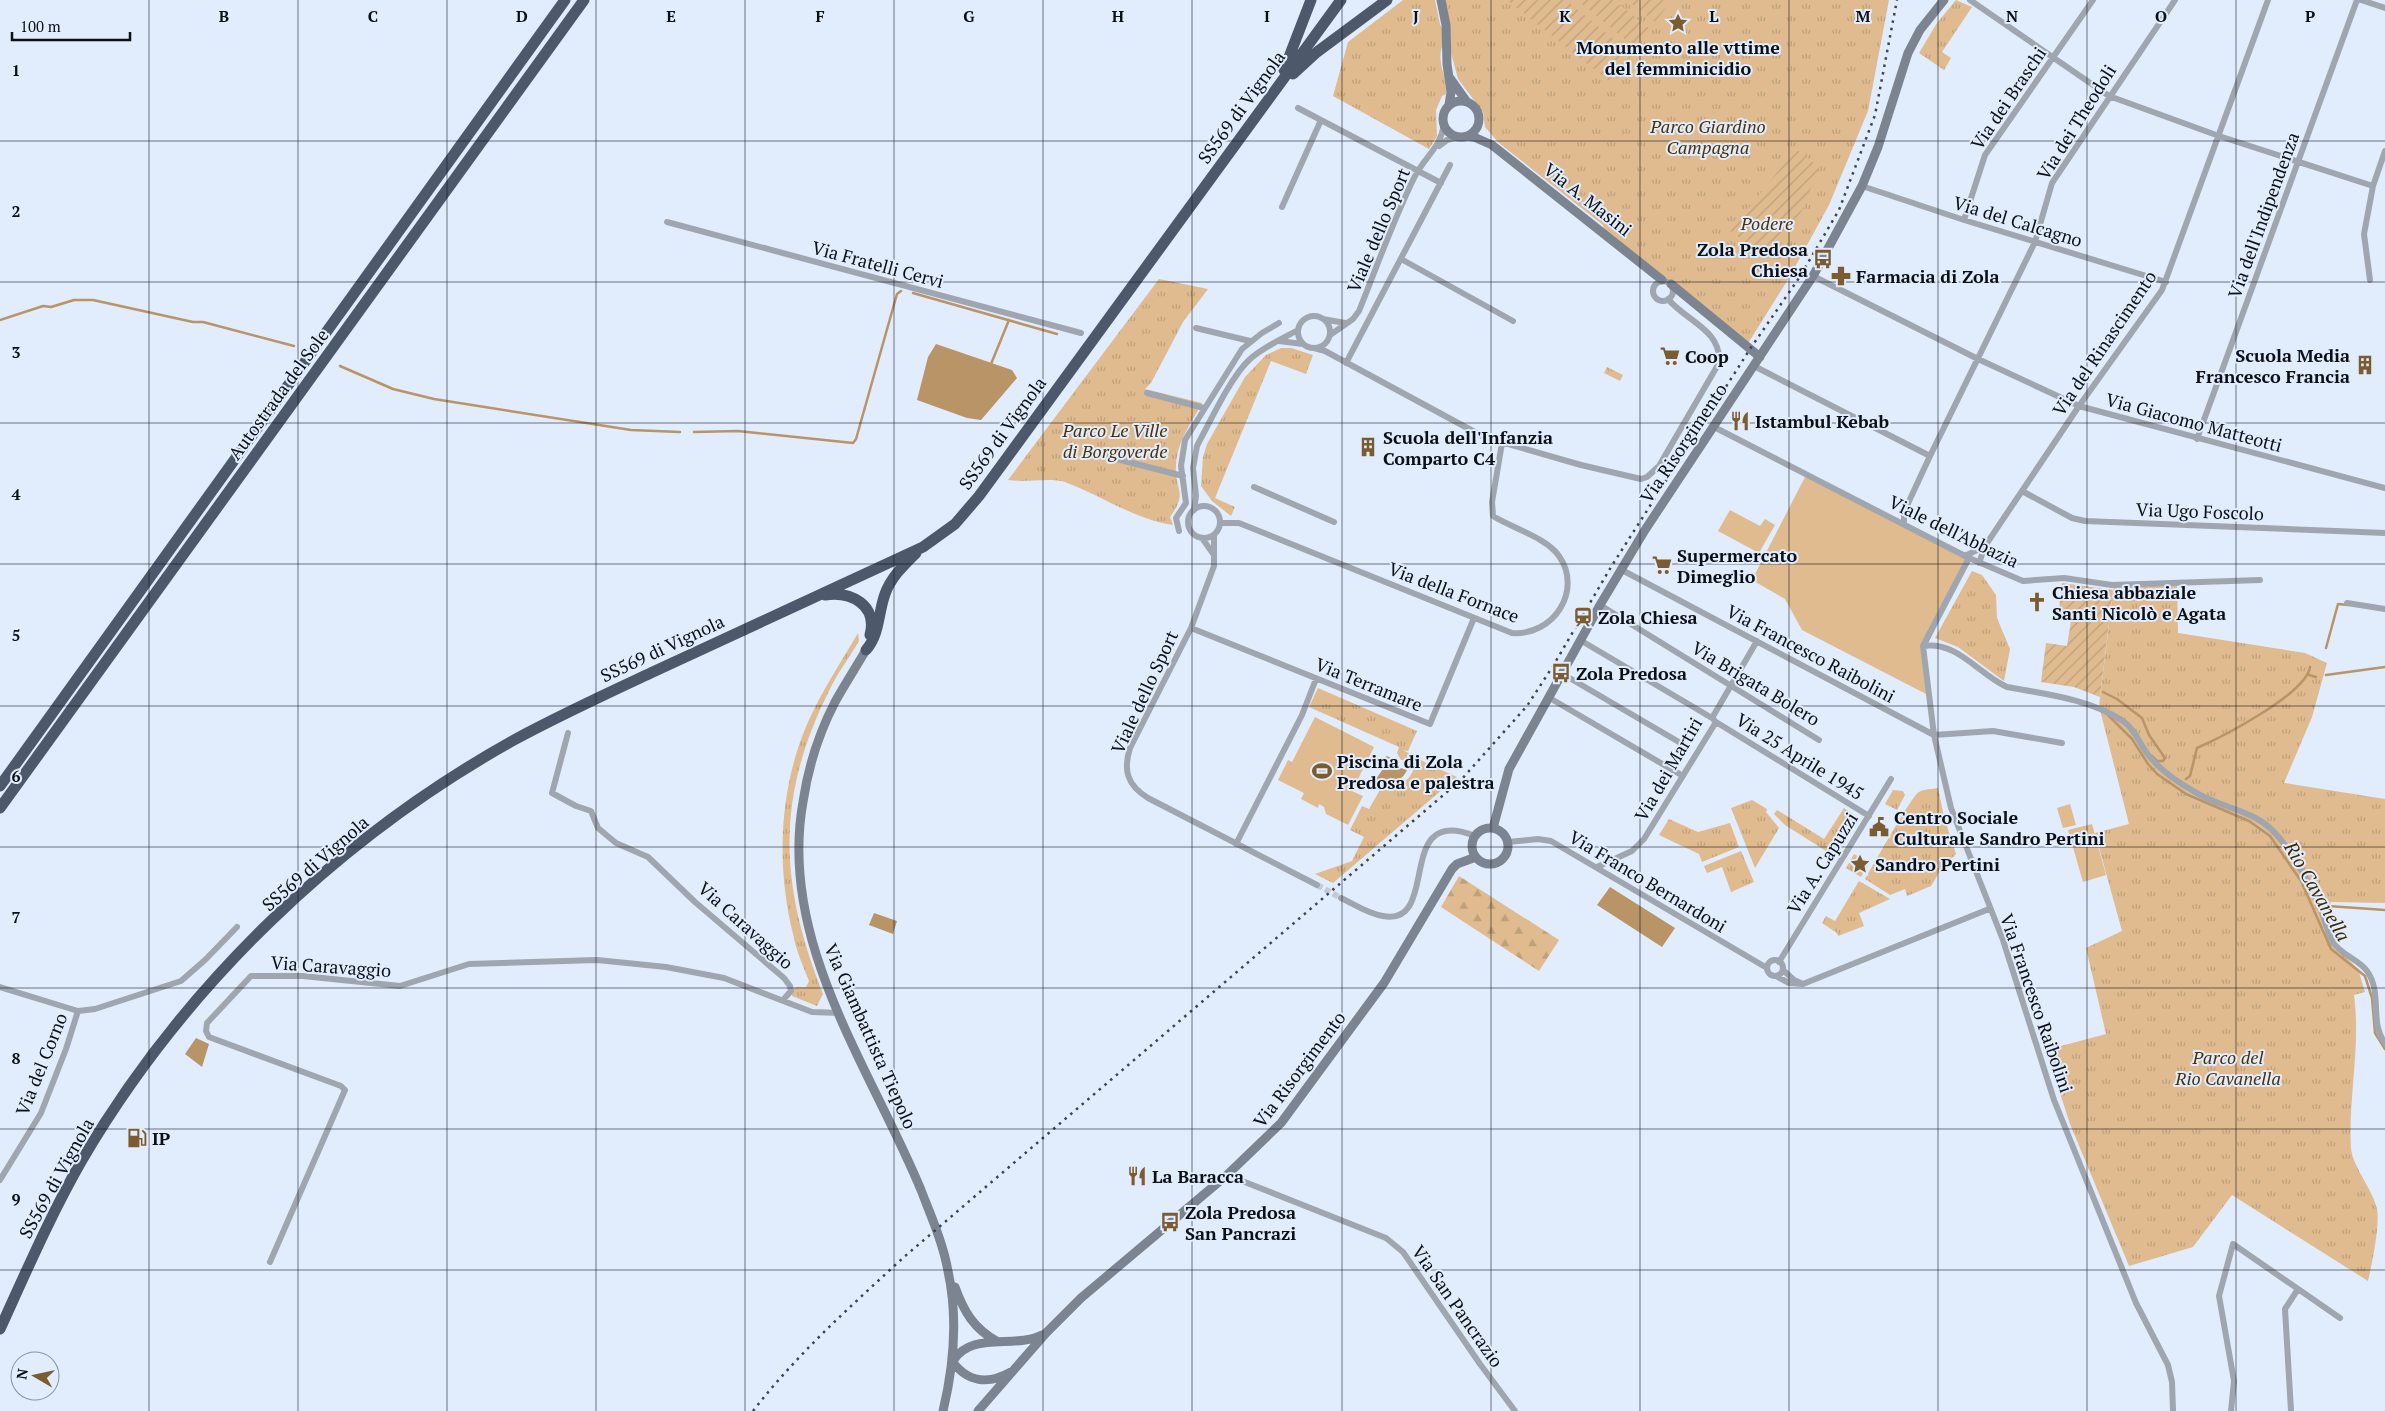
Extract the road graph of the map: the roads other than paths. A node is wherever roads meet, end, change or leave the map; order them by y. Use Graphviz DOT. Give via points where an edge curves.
graph roads {
  1 [pos="565,0"];
  2 [pos="584,0"];
  3 [pos="1311,0"];
  4 [pos="1341,0"];
  5 [pos="1388,0"];
  6 [pos="1441,0"];
  7 [pos="1944,0"];
  8 [pos="1970,0"];
  9 [pos="2093,0"];
  10 [pos="2175,0"];
  11 [pos="2268,0"];
  12 [pos="2357,0"];
  13 [pos="2361,0"];
  14 [pos="2385,8"];
  15 [pos="2054,58"];
  16 [pos="1449,76"];
  17 [pos="1275,90"];
  18 [pos="2109,96"];
  19 [pos="1467,102"];
  20 [pos="1449,105"];
  21 [pos="1298,108"];
  22 [pos="1321,120"];
  23 [pos="1479,120"];
  24 [pos="1444,125"];
  25 [pos="1462,136"];
  26 [pos="2219,136"];
  27 [pos="1492,145"];
  28 [pos="1436,148"];
  29 [pos="2385,151"];
  30 [pos="2299,162"];
  31 [pos="1450,165"];
  32 [pos="1418,172"];
  33 [pos="1441,184"];
  34 [pos="1862,186"];
  35 [pos="2373,186"];
  36 [pos="1282,207"];
  37 [pos="1964,220"];
  38 [pos="667,222"];
  39 [pos="2035,242"];
  40 [pos="1401,259"];
  41 [pos="1814,276"];
  42 [pos="2370,280"];
  43 [pos="1667,282"];
  44 [pos="2166,282"];
  45 [pos="1668,299"];
  46 [pos="1322,319"];
  47 [pos="1513,321"];
  48 [pos="1346,322"];
  49 [pos="1279,324"];
  50 [pos="1196,328"];
  51 [pos="1298,330"];
  52 [pos="1081,333"];
  53 [pos="1328,339"];
  54 [pos="1250,341"];
  55 [pos="1276,342"];
  56 [pos="1303,344"];
  57 [pos="1314,348"];
  58 [pos="1333,356"];
  59 [pos="1760,357"];
  60 [pos="1978,359"];
  61 [pos="1346,363"];
  62 [pos="1754,366"];
  63 [pos="1148,394"];
  64 [pos="2079,406"];
  65 [pos="1204,408"];
  66 [pos="1714,426"];
  67 [pos="2196,439"];
  68 [pos="1502,443"];
  69 [pos="1930,456"];
  70 [pos="1109,457"];
  71 [pos="1182,476"];
  72 [pos="1194,487"];
  73 [pos="1254,487"];
  74 [pos="2385,488"];
  75 [pos="2022,491"];
  76 [pos="1210,507"];
  77 [pos="1194,510"];
  78 [pos="1904,512"];
  79 [pos="1893,518"];
  80 [pos="1334,522"];
  81 [pos="1220,523"];
  82 [pos="1904,524"];
  83 [pos="1179,531"];
  84 [pos="2385,532"];
  85 [pos="1214,535"];
  86 [pos="1202,538"];
  87 [pos="1985,546"];
  88 [pos="923,547"];
  89 [pos="1214,555"];
  90 [pos="1967,557"];
  91 [pos="1979,563"];
  92 [pos="1620,569"];
  93 [pos="2260,580"];
  94 [pos="809,599"];
  95 [pos="2347,603"];
  96 [pos="1600,605"];
  97 [pos="2385,609"];
  98 [pos="1474,618"];
  99 [pos="1191,628"];
  100 [pos="1580,640"];
  101 [pos="1757,641"];
  102 [pos="1923,646"];
  103 [pos="866,650"];
  104 [pos="1561,673"];
  105 [pos="1316,679"];
  106 [pos="1731,687"];
  107 [pos="1548,696"];
  108 [pos="1714,720"];
  109 [pos="568,733"];
  110 [pos="1934,735"];
  111 [pos="1819,740"];
  112 [pos="2062,743"];
  113 [pos="1684,744"];
  114 [pos="1682,776"];
  115 [pos="1891,779"];
  116 [pos="0,786"];
  117 [pos="0,808"];
  118 [pos="1869,816"];
  119 [pos="1493,828"];
  120 [pos="1475,836"];
  121 [pos="1508,842"];
  122 [pos="1236,844"];
  123 [pos="1476,857"];
  124 [pos="1597,867"];
  125 [pos="1317,885"];
  126 [pos="1341,898"];
  127 [pos="1989,909"];
  128 [pos="236,927"];
  129 [pos="1779,962"];
  130 [pos="1767,968"];
  131 [pos="1782,970"];
  132 [pos="1776,976"];
  133 [pos="1803,984"];
  134 [pos="0,987"];
  135 [pos="783,1000"];
  136 [pos="78,1011"];
  137 [pos="839,1013"];
  138 [pos="2385,1043"];
  139 [pos="1227,1175"];
  140 [pos="0,1180"];
  141 [pos="270,1262"];
  142 [pos="948,1270"];
  143 [pos="2298,1289"];
  144 [pos="2340,1318"];
  145 [pos="0,1329"];
  146 [pos="1046,1333"];
  147 [pos="998,1342"];
  148 [pos="952,1361"];
  149 [pos="1016,1369"];
  150 [pos="943,1411"];
  151 [pos="978,1411"];
  152 [pos="1515,1411"];
  153 [pos="2173,1411"];
  154 [pos="2232,1411"];
  155 [pos="2291,1411"];
  1 -- 116 [label="highway, Autostrada del Sole"];
  2 -- 117 [label="highway, Autostrada del Sole"];
  3 -- 17 [label="highway"];
  4 -- 17 [label="highway, SS569 di Vignola"];
  5 -- 17 [label="highway" via="1317,52"];
  6 -- 16 [label="main road, Via A. Masini"];
  7 -- 34 [label="main road, Via Risorgimento" via="1920,30 1908,54"];
  8 -- 15 [label="street"];
  9 -- 15 [label="street, Via dei Braschi"];
  10 -- 18 [label="street, Via dei Theodoli"];
  11 -- 26 [label="street, Via del Rinascimento"];
  12 -- 30 [label="street, Via dell'Indipendenza"];
  13 -- 14 [label="street"];
  15 -- 18 [label="street"];
  15 -- 37 [label="street, Via dei Braschi" via="1985,155"];
  16 -- 19 [label="main road, Via A. Masini"];
  16 -- 20 [label="main road, Via A. Masini"];
  17 -- 88 [label="highway, SS569 di Vignola" via="978,496 955,524"];
  18 -- 26 [label="street"];
  18 -- 39 [label="street, Via dei Theodoli" via="2052,183"];
  19 -- 20 [label="main road"];
  19 -- 23 [label="main road, Via A. Masini" via="1476,109"];
  20 -- 24 [label="main road, Via A. Masini" via="1444,114"];
  21 -- 22 [label="street"];
  22 -- 32 [label="street"];
  22 -- 36 [label="street"];
  23 -- 25 [label="main road" via="1475,130"];
  23 -- 27 [label="main road, Via A. Masini"];
  24 -- 25 [label="main road, Via A. Masini" via="1449,133"];
  24 -- 28 [label="street, Viale dello Sport"];
  25 -- 27 [label="main road, Via A. Masini"];
  25 -- 28 [label="street, Viale dello Sport" via="1446,140"];
  26 -- 30 [label="street"];
  26 -- 44 [label="street, Via del Rinascimento"];
  27 -- 43 [label="main road, Via A. Masini"];
  28 -- 32 [label="street, Viale dello Sport"];
  29 -- 35 [label="street"];
  30 -- 35 [label="street"];
  30 -- 67 [label="street, Via dell'Indipendenza"];
  31 -- 33 [label="street"];
  32 -- 33 [label="street"];
  32 -- 48 [label="street, Viale dello Sport" via="1359,311"];
  33 -- 40 [label="street"];
  34 -- 37 [label="street, Via del Calcagno"];
  34 -- 41 [label="main road, Via Risorgimento"];
  35 -- 42 [label="street" via="2364,234"];
  37 -- 39 [label="street, Via del Calcagno"];
  38 -- 52 [label="street, Via Fratelli Cervi"];
  39 -- 44 [label="street, Via del Calcagno"];
  39 -- 60 [label="street, Via dei Theodoli"];
  40 -- 47 [label="street"];
  40 -- 61 [label="street"];
  41 -- 59 [label="main road, Via Risorgimento"];
  41 -- 60 [label="street, Via Giacomo Matteotti"];
  43 -- 45 [label="street" via="1673,294"];
  43 -- 45 [label="street" via="1655,284 1653,295 1659,300"];
  43 -- 59 [label="main road, Via A. Masini"];
  44 -- 64 [label="street, Via del Rinascimento"];
  45 -- 68 [label="street" via="1717,342 1720,355 1719,363 1653,473 1641,479 1631,478"];
  46 -- 48 [label="street"];
  46 -- 51 [label="street" via="1307,318"];
  46 -- 53 [label="street" via="1328,326"];
  48 -- 53 [label="street, Viale dello Sport"];
  49 -- 54 [label="street"];
  50 -- 54 [label="street"];
  51 -- 55 [label="street"];
  51 -- 56 [label="street"];
  53 -- 57 [label="street"];
  53 -- 58 [label="street"];
  54 -- 65 [label="street"];
  55 -- 56 [label="street"];
  55 -- 72 [label="street" via="1248,361 1209,424 1194,456"];
  56 -- 57 [label="street"];
  57 -- 58 [label="street"];
  58 -- 61 [label="street"];
  59 -- 62 [label="main road, Via Risorgimento"];
  60 -- 64 [label="street, Via Giacomo Matteotti"];
  60 -- 69 [label="street, Via dei Theodoli"];
  61 -- 68 [label="street" via="1484,437"];
  62 -- 66 [label="main road, Via Risorgimento"];
  62 -- 69 [label="street"];
  63 -- 65 [label="street"];
  64 -- 67 [label="street, Via Giacomo Matteotti"];
  64 -- 75 [label="street, Via del Rinascimento"];
  65 -- 71 [label="street" via="1185,440"];
  66 -- 79 [label="street, Viale dell'Abbazia"];
  66 -- 92 [label="main road, Via Risorgimento"];
  67 -- 74 [label="street, Via Giacomo Matteotti"];
  68 -- 98 [label="street, Via della Fornace" via="1491,507 1493,516 1551,547 1560,556 1565,568 1566,595 1557,614 1542,628 1532,632 1512,633"];
  69 -- 78 [label="street, Via dei Theodoli"];
  70 -- 71 [label="street"];
  71 -- 83 [label="street" via="1186,503 1176,518"];
  72 -- 76 [label="street"];
  72 -- 77 [label="street"];
  73 -- 80 [label="street"];
  75 -- 84 [label="street, Via Ugo Foscolo" via="2072,518 2085,521"];
  75 -- 87 [label="street, Via del Rinascimento"];
  76 -- 77 [label="street"];
  76 -- 81 [label="street" via="1218,513"];
  77 -- 86 [label="street" via="1189,519 1190,529"];
  78 -- 79 [label="street"];
  78 -- 82 [label="street"];
  79 -- 82 [label="street, Viale dell'Abbazia"];
  81 -- 85 [label="street"];
  81 -- 98 [label="street, Via della Fornace" via="1240,523"];
  82 -- 90 [label="street, Viale dell'Abbazia"];
  85 -- 86 [label="street"];
  85 -- 89 [label="street, Viale dello Sport"];
  86 -- 89 [label="street"];
  87 -- 90 [label="street"];
  87 -- 91 [label="street, Via del Rinascimento"];
  88 -- 94 [label="highway, SS569 di Vignola"];
  88 -- 103 [label="highway" via="890,583 875,636"];
  89 -- 99 [label="street, Viale dello Sport" via="1210,580"];
  90 -- 91 [label="street, Viale dell'Abbazia"];
  90 -- 102 [label="street"];
  91 -- 93 [label="street, Viale dell'Abbazia" via="2013,578 2032,582 2064,578 2112,585"];
  92 -- 96 [label="main road, Via Risorgimento"];
  92 -- 101 [label="street, Via Francesco Raibolini"];
  94 -- 103 [label="highway" via="842,594 863,603 871,622"];
  94 -- 145 [label="highway, SS569 di Vignola" via="573,709 512,741 420,799 345,856 288,905 210,985 129,1088 58,1204"];
  95 -- 97 [label="street"];
  96 -- 100 [label="main road, Via Risorgimento"];
  96 -- 106 [label="street, Via Brigata Bolero"];
  98 -- 105 [label="street, Via Terramare" via="1430,724"];
  99 -- 105 [label="street, Via Terramare"];
  99 -- 122 [label="street, Viale dello Sport" via="1130,748 1126,774 1141,794"];
  100 -- 104 [label="main road, Via Risorgimento"];
  100 -- 108 [label="street, Via 25 Aprile 1945"];
  101 -- 106 [label="street, Via dei Martiri"];
  101 -- 110 [label="street, Via Francesco Raibolini"];
  102 -- 110 [label="street"];
  102 -- 138 [label="street" via="1937,644 1954,650 2007,688 2073,700 2124,722 2166,774 2196,793 2257,819 2270,828 2313,891 2333,942 2371,978 2376,993 2380,1034"];
  103 -- 137 [label="main road, Via Giambattista Tiepolo" via="834,704 815,752 802,802 799,836 801,896 806,922"];
  104 -- 107 [label="main road, Via Risorgimento"];
  104 -- 113 [label="street"];
  105 -- 122 [label="street" via="1302,715"];
  106 -- 108 [label="street, Via dei Martiri"];
  106 -- 111 [label="street, Via Brigata Bolero"];
  107 -- 114 [label="street"];
  107 -- 119 [label="main road, Via Risorgimento" via="1506,775"];
  108 -- 114 [label="street, Via dei Martiri"];
  108 -- 118 [label="street, Via 25 Aprile 1945"];
  109 -- 135 [label="street, Via Caravaggio" via="552,793 590,810 598,828 616,843 648,857 784,978 791,991"];
  110 -- 112 [label="street" via="1993,731"];
  110 -- 127 [label="street, Via Francesco Raibolini" via="1951,808"];
  114 -- 124 [label="street, Via dei Martiri" via="1638,846"];
  115 -- 118 [label="street, Via A. Capuzzi"];
  118 -- 129 [label="street, Via A. Capuzzi"];
  119 -- 120 [label="main road" via="1486,828"];
  119 -- 121 [label="main road" via="1503,832"];
  120 -- 123 [label="main road" via="1472,846"];
  120 -- 126 [label="street" via="1451,829 1435,835 1426,848 1411,904 1399,914 1384,917"];
  121 -- 123 [label="main road" via="1507,854 1498,863 1486,864"];
  121 -- 124 [label="street, Via Franco Bernardoni" via="1552,841"];
  122 -- 125 [label="street, Viale dello Sport"];
  123 -- 139 [label="main road, Via Risorgimento" via="1456,864 1452,869 1401,956 1281,1123"];
  124 -- 130 [label="street, Via Franco Bernardoni"];
  127 -- 133 [label="street"];
  127 -- 153 [label="street, Via Francesco Raibolini" via="2006,949 2043,1069 2082,1174 2136,1303 2168,1365"];
  128 -- 136 [label="street" via="206,960 181,981 130,999"];
  129 -- 130 [label="street" via="1773,961"];
  129 -- 131 [label="street"];
  130 -- 132 [label="street, Via Franco Bernardoni" via="1771,975"];
  131 -- 132 [label="street"];
  131 -- 133 [label="street"];
  132 -- 133 [label="street, Via Franco Bernardoni" via="1789,983"];
  134 -- 136 [label="street"];
  135 -- 137 [label="street, Via Caravaggio" via="812,1012"];
  135 -- 141 [label="street, Via Caravaggio" via="724,978 666,967 598,960 469,964 400,986 303,976 252,976 207,1023 209,1037 345,1090"];
  136 -- 140 [label="street, Via del Corno" via="41,1113"];
  137 -- 142 [label="main road, Via Giambattista Tiepolo" via="903,1147 931,1215"];
  139 -- 146 [label="main road, Via Risorgimento" via="1080,1298"];
  139 -- 152 [label="street, Via San Pancrazio" via="1391,1242 1403,1252"];
  142 -- 147 [label="main road" via="970,1320"];
  142 -- 148 [label="main road, Via Giambattista Tiepolo" via="954,1325"];
  143 -- 144 [label="street"];
  143 -- 154 [label="street" via="2233,1244 2219,1296 2234,1381"];
  143 -- 155 [label="street" via="2285,1309"];
  146 -- 147 [label="main road, Via Risorgimento" via="1026,1341"];
  146 -- 149 [label="main road, Via Risorgimento"];
  147 -- 148 [label="main road, Via Risorgimento" via="964,1348"];
  148 -- 149 [label="main road, Via Risorgimento" via="960,1372 985,1380 999,1378"];
  148 -- 150 [label="main road, Via Giambattista Tiepolo"];
  149 -- 151 [label="main road, Via Risorgimento"];
}
